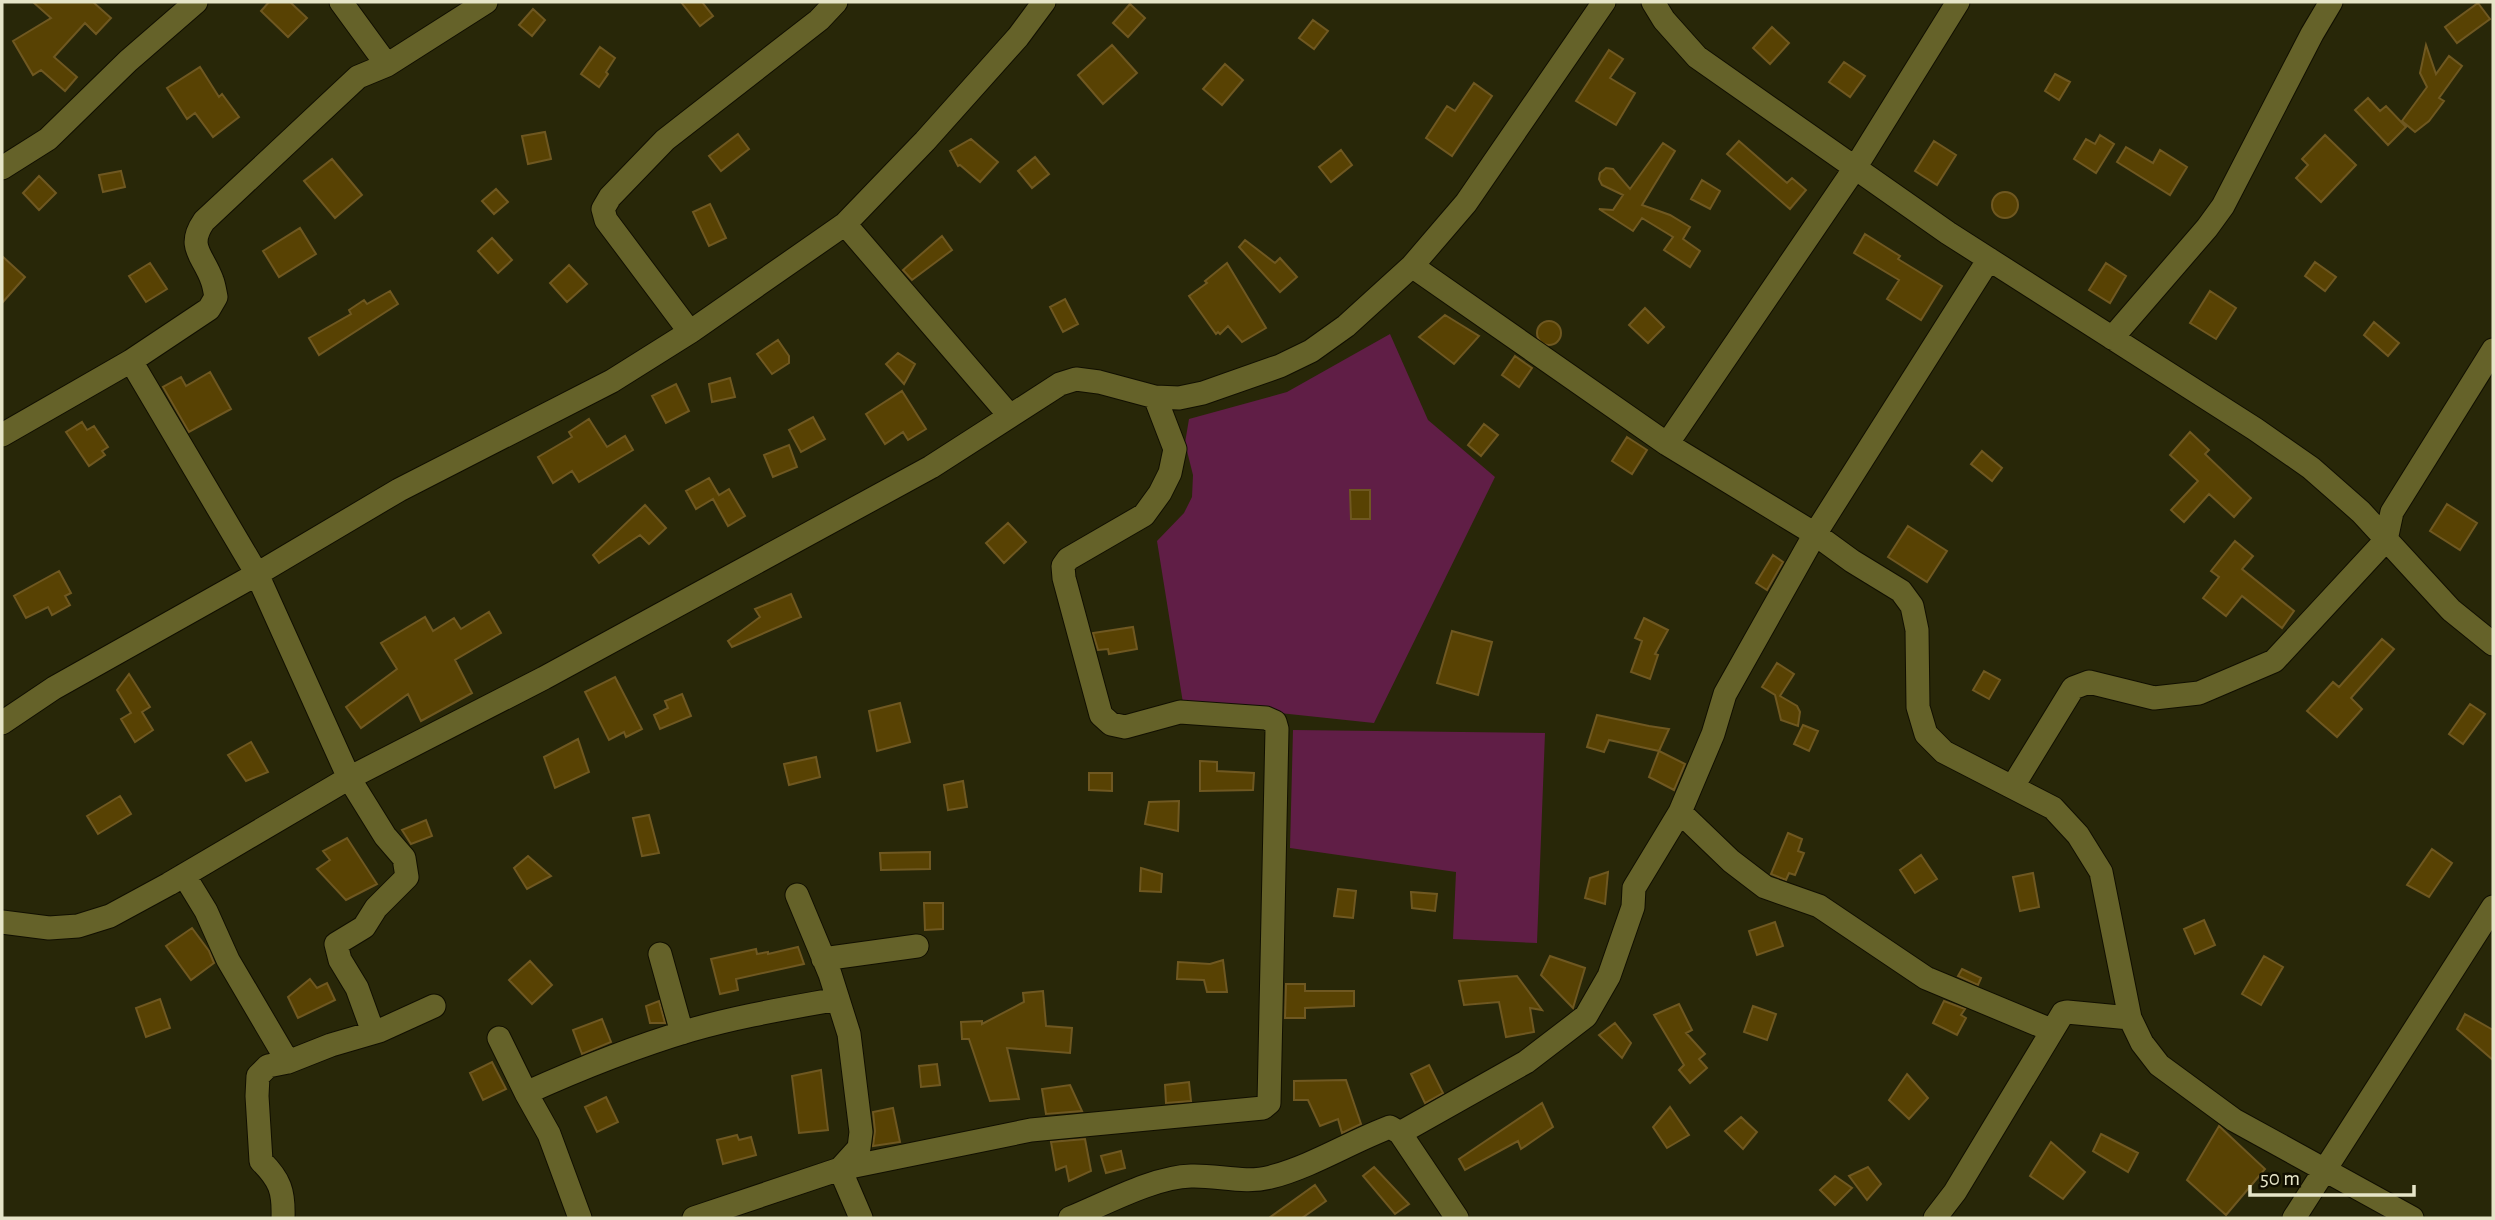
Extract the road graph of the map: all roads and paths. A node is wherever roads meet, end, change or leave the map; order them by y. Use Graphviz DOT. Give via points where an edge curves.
graph roads {
  1 [pos="195,2"];
  2 [pos="341,2"];
  3 [pos="486,2"];
  4 [pos="836,2"];
  5 [pos="1044,2"];
  6 [pos="1604,2"];
  7 [pos="1653,2"];
  8 [pos="1958,2"];
  9 [pos="2331,2"];
  10 [pos="387,65"];
  11 [pos="1855,168"];
  12 [pos="2,169"];
  13 [pos="845,223"];
  14 [pos="1989,259"];
  15 [pos="1412,266"];
  16 [pos="690,332"];
  17 [pos="2112,338"];
  18 [pos="2493,350"];
  19 [pos="131,361"];
  20 [pos="1155,397"];
  21 [pos="1010,416"];
  22 [pos="2,435"];
  23 [pos="1668,444"];
  24 [pos="1815,534"];
  25 [pos="2386,540"];
  26 [pos="257,574"];
  27 [pos="2493,644"];
  28 [pos="2,723"];
  29 [pos="349,778"];
  30 [pos="2013,786"];
  31 [pos="1680,812"];
  32 [pos="184,875"];
  33 [pos="797,895"];
  34 [pos="2493,907"];
  35 [pos="2,922"];
  36 [pos="917,946"];
  37 [pos="660,954"];
  38 [pos="823,959"];
  39 [pos="838,999"];
  40 [pos="434,1006"];
  41 [pos="2130,1018"];
  42 [pos="2051,1030"];
  43 [pos="373,1032"];
  44 [pos="682,1033"];
  45 [pos="499,1038"];
  46 [pos="288,1062"];
  47 [pos="526,1093"];
  48 [pos="1400,1133"];
  49 [pos="840,1169"];
  50 [pos="2323,1170"];
  51 [pos="283,1218"];
  52 [pos="580,1218"];
  53 [pos="694,1218"];
  54 [pos="861,1218"];
  55 [pos="1070,1218"];
  56 [pos="1457,1218"];
  57 [pos="1935,1218"];
  58 [pos="2294,1218"];
  59 [pos="2412,1218"];
  1 -- 12 [label="street" via="48,139"];
  2 -- 10 [label="street"];
  3 -- 10 [label="street"];
  4 -- 16 [label="street" via="665,140 603,209 606,220"];
  5 -- 13 [label="street" via="1009,48"];
  6 -- 15 [label="street" via="1465,204"];
  7 -- 11 [label="street" via="1697,57"];
  8 -- 11 [label="street"];
  9 -- 17 [label="street" via="2223,206"];
  10 -- 19 [label="street" via="358,77 335,96 204,221 196,233 196,247 213,280 216,297 209,309"];
  11 -- 14 [label="street"];
  11 -- 23 [label="street"];
  13 -- 16 [label="street"];
  13 -- 21 [label="street"];
  14 -- 17 [label="street"];
  14 -- 24 [label="street"];
  15 -- 20 [label="street" via="1311,351 1203,393"];
  15 -- 23 [label="street"];
  16 -- 26 [label="street" via="612,381 399,490"];
  17 -- 25 [label="street" via="2311,468"];
  18 -- 25 [label="street" via="2392,512"];
  19 -- 22 [label="street"];
  19 -- 26 [label="street"];
  20 -- 21 [label="street" via="1076,379"];
  20 -- 49 [label="street" via="1175,449 1160,493 1144,515 1068,558 1064,578 1101,715 1111,724 1125,727 1180,712 1275,722 1269,1103 1263,1108 1031,1130"];
  21 -- 29 [label="street" via="931,467 800,539"];
  23 -- 24 [label="street"];
  24 -- 30 [label="street" via="1900,591 1912,606 1917,629 1918,707 1927,734 1944,752"];
  24 -- 31 [label="street" via="1726,694"];
  25 -- 27 [label="street" via="2451,610"];
  25 -- 30 [label="street" via="2274,661 2199,693 2154,698 2089,682 2073,688"];
  26 -- 28 [label="street" via="54,688"];
  26 -- 29 [label="street"];
  29 -- 32 [label="street"];
  29 -- 43 [label="street" via="404,858 407,877 364,927 337,944"];
  30 -- 41 [label="street" via="2053,808 2078,835 2101,872"];
  31 -- 42 [label="street" via="1765,887 1819,906 1926,978"];
  31 -- 48 [label="street" via="1634,888 1633,907 1609,976 1586,1016 1526,1062"];
  32 -- 35 [label="street" via="110,916 78,926 49,928"];
  32 -- 46 [label="street"];
  33 -- 38 [label="street"];
  34 -- 50 [label="street"];
  36 -- 38 [label="street"];
  37 -- 44 [label="street"];
  38 -- 39 [label="street"];
  39 -- 44 [label="street"];
  39 -- 49 [label="street" via="849,1034 861,1132 859,1148"];
  40 -- 43 [label="street"];
  41 -- 42 [label="street" via="2067,1012"];
  41 -- 50 [label="street" via="2159,1065 2234,1120"];
  42 -- 57 [label="street"];
  43 -- 46 [label="street"];
  44 -- 47 [label="street"];
  45 -- 47 [label="street"];
  46 -- 51 [label="street" via="268,1066 258,1076 257,1096 261,1161 277,1177 284,1198"];
  47 -- 52 [label="street" via="549,1134"];
  48 -- 55 [label="street" via="1390,1127 1268,1178 1190,1176 1168,1180"];
  48 -- 56 [label="street"];
  49 -- 53 [label="street"];
  49 -- 54 [label="street"];
  50 -- 58 [label="street"];
  50 -- 59 [label="street"];
}
